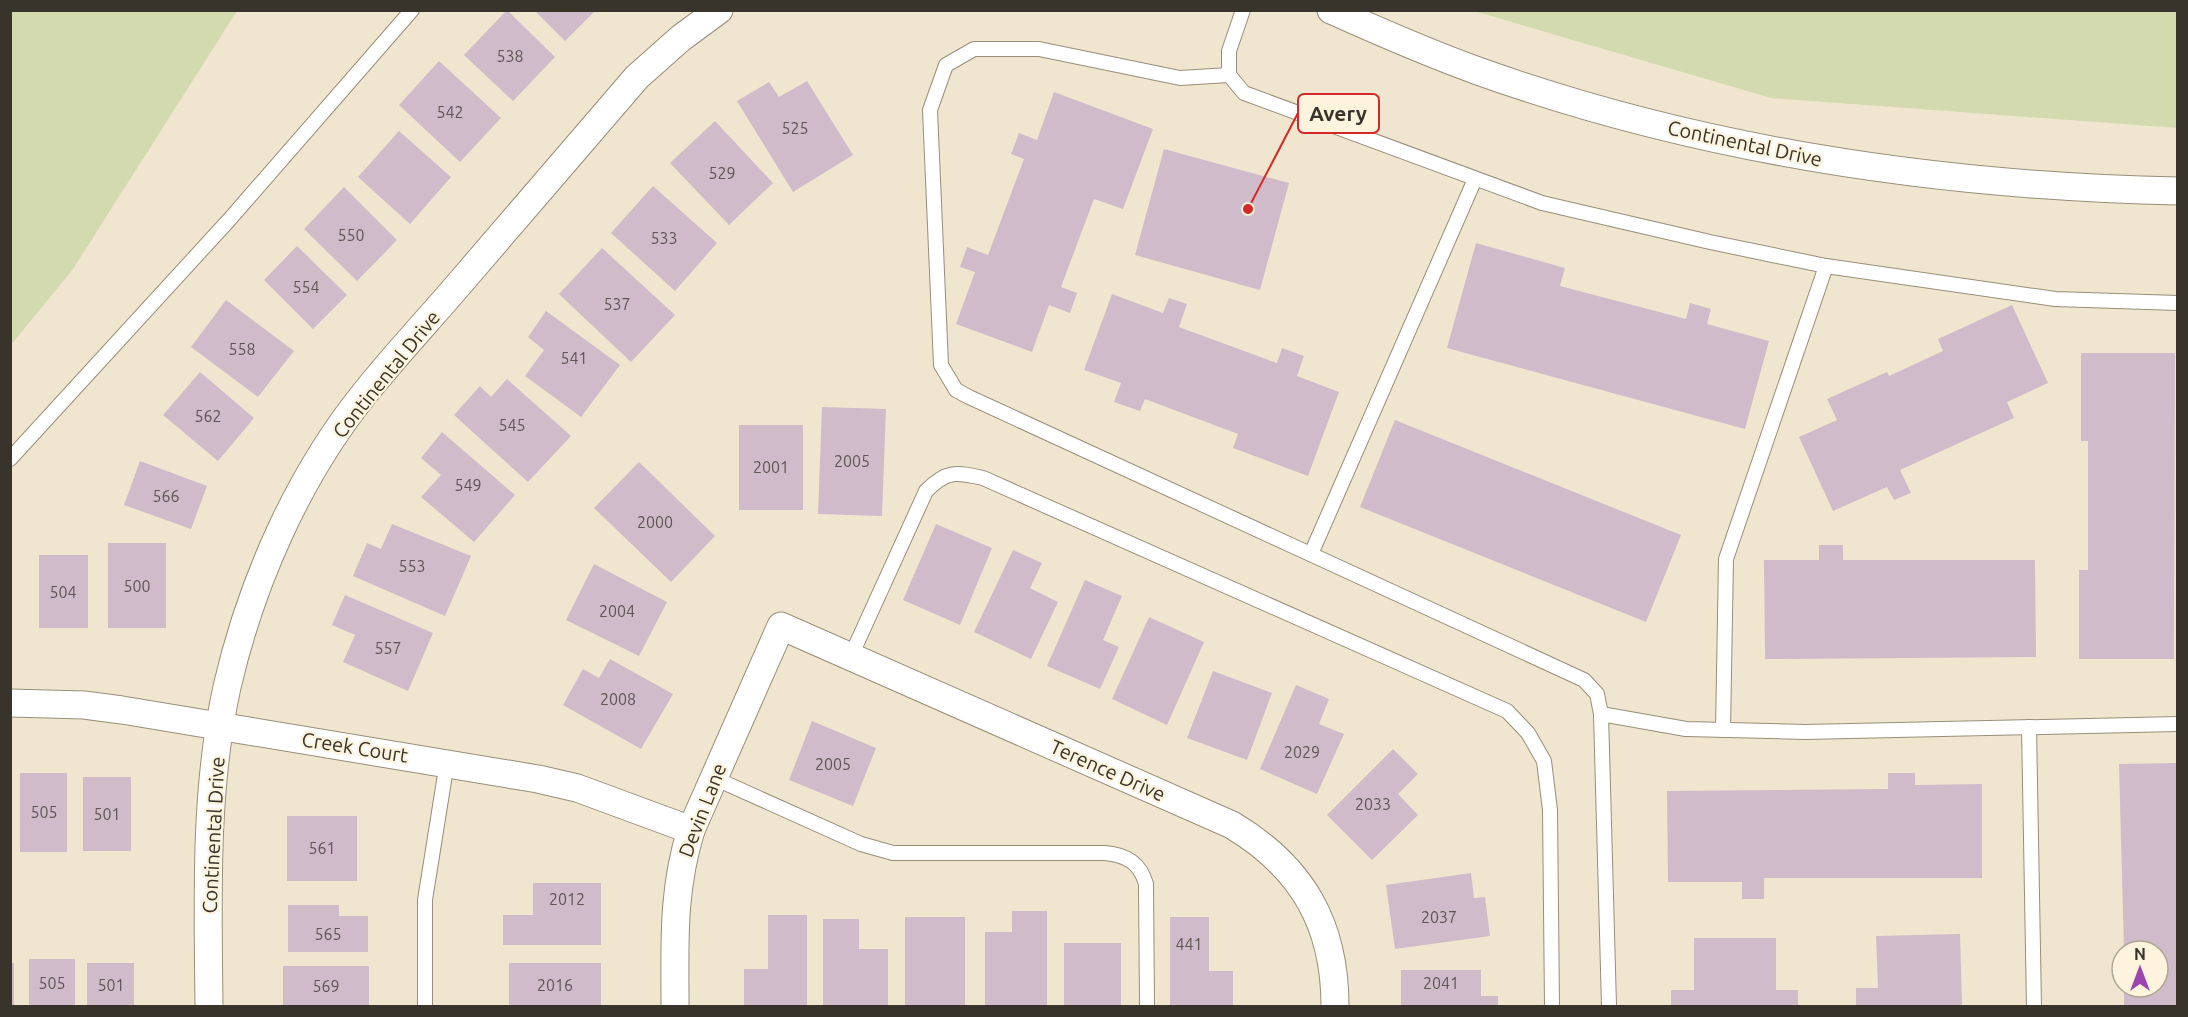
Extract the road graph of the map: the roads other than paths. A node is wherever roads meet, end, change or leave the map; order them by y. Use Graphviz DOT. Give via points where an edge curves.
graph roads {
  1 [pos="412,10"];
  2 [pos="719,10"];
  3 [pos="1243,10"];
  4 [pos="1331,10"];
  5 [pos="1229,75"];
  6 [pos="1475,178"];
  7 [pos="2178,191"];
  8 [pos="1826,266"];
  9 [pos="2178,303"];
  10 [pos="10,459"];
  11 [pos="1311,554"];
  12 [pos="781,626"];
  13 [pos="851,656"];
  14 [pos="10,703"];
  15 [pos="1601,714"];
  16 [pos="2178,724"];
  17 [pos="220,726"];
  18 [pos="2029,727"];
  19 [pos="1723,730"];
  20 [pos="447,762"];
  21 [pos="714,778"];
  22 [pos="691,830"];
  23 [pos="209,1006"];
  24 [pos="425,1006"];
  25 [pos="675,1006"];
  26 [pos="1147,1006"];
  27 [pos="1335,1006"];
  28 [pos="1552,1006"];
  29 [pos="1609,1006"];
  30 [pos="2034,1006"];
  1 -- 10 [label="lane" via="229,220"];
  2 -- 17 [label="street, Continental Drive" via="637,77 365,393 341,426 302,492 267,564 240,640"];
  3 -- 5 [label="lane" via="1229,51"];
  4 -- 7 [label="street, Continental Drive" via="1417,48 1551,94 1634,119 1801,156 1978,180"];
  5 -- 6 [label="lane" via="1244,93"];
  5 -- 11 [label="lane" via="1180,78 1039,50 974,50 946,65 930,110 941,365 956,390"];
  6 -- 8 [label="lane" via="1542,203"];
  6 -- 11 [label="lane"];
  8 -- 9 [label="lane" via="2055,299"];
  8 -- 19 [label="lane" via="1726,559"];
  11 -- 15 [label="lane" via="1584,680 1597,694"];
  12 -- 13 [label="street, Terence Drive"];
  12 -- 21 [label="street, Devin Lane"];
  13 -- 27 [label="street, Terence Drive" via="1252,837 1290,871 1319,916 1333,962"];
  13 -- 28 [label="lane" via="926,490 938,479 956,472 983,478 1507,711 1544,761 1550,810"];
  14 -- 17 [label="street, Creek Court" via="84,705"];
  15 -- 19 [label="lane" via="1686,729"];
  15 -- 29 [label="lane"];
  16 -- 18 [label="lane"];
  17 -- 20 [label="street, Creek Court"];
  17 -- 23 [label="street, Continental Drive" via="211,802"];
  18 -- 19 [label="lane"];
  18 -- 30 [label="lane"];
  20 -- 22 [label="street, Creek Court" via="577,788"];
  20 -- 24 [label="lane" via="425,900"];
  21 -- 22 [label="street, Devin Lane"];
  21 -- 26 [label="lane" via="861,844 892,853 1105,853 1129,858 1146,884"];
  22 -- 25 [label="street, Devin Lane" via="676,889"];
}
